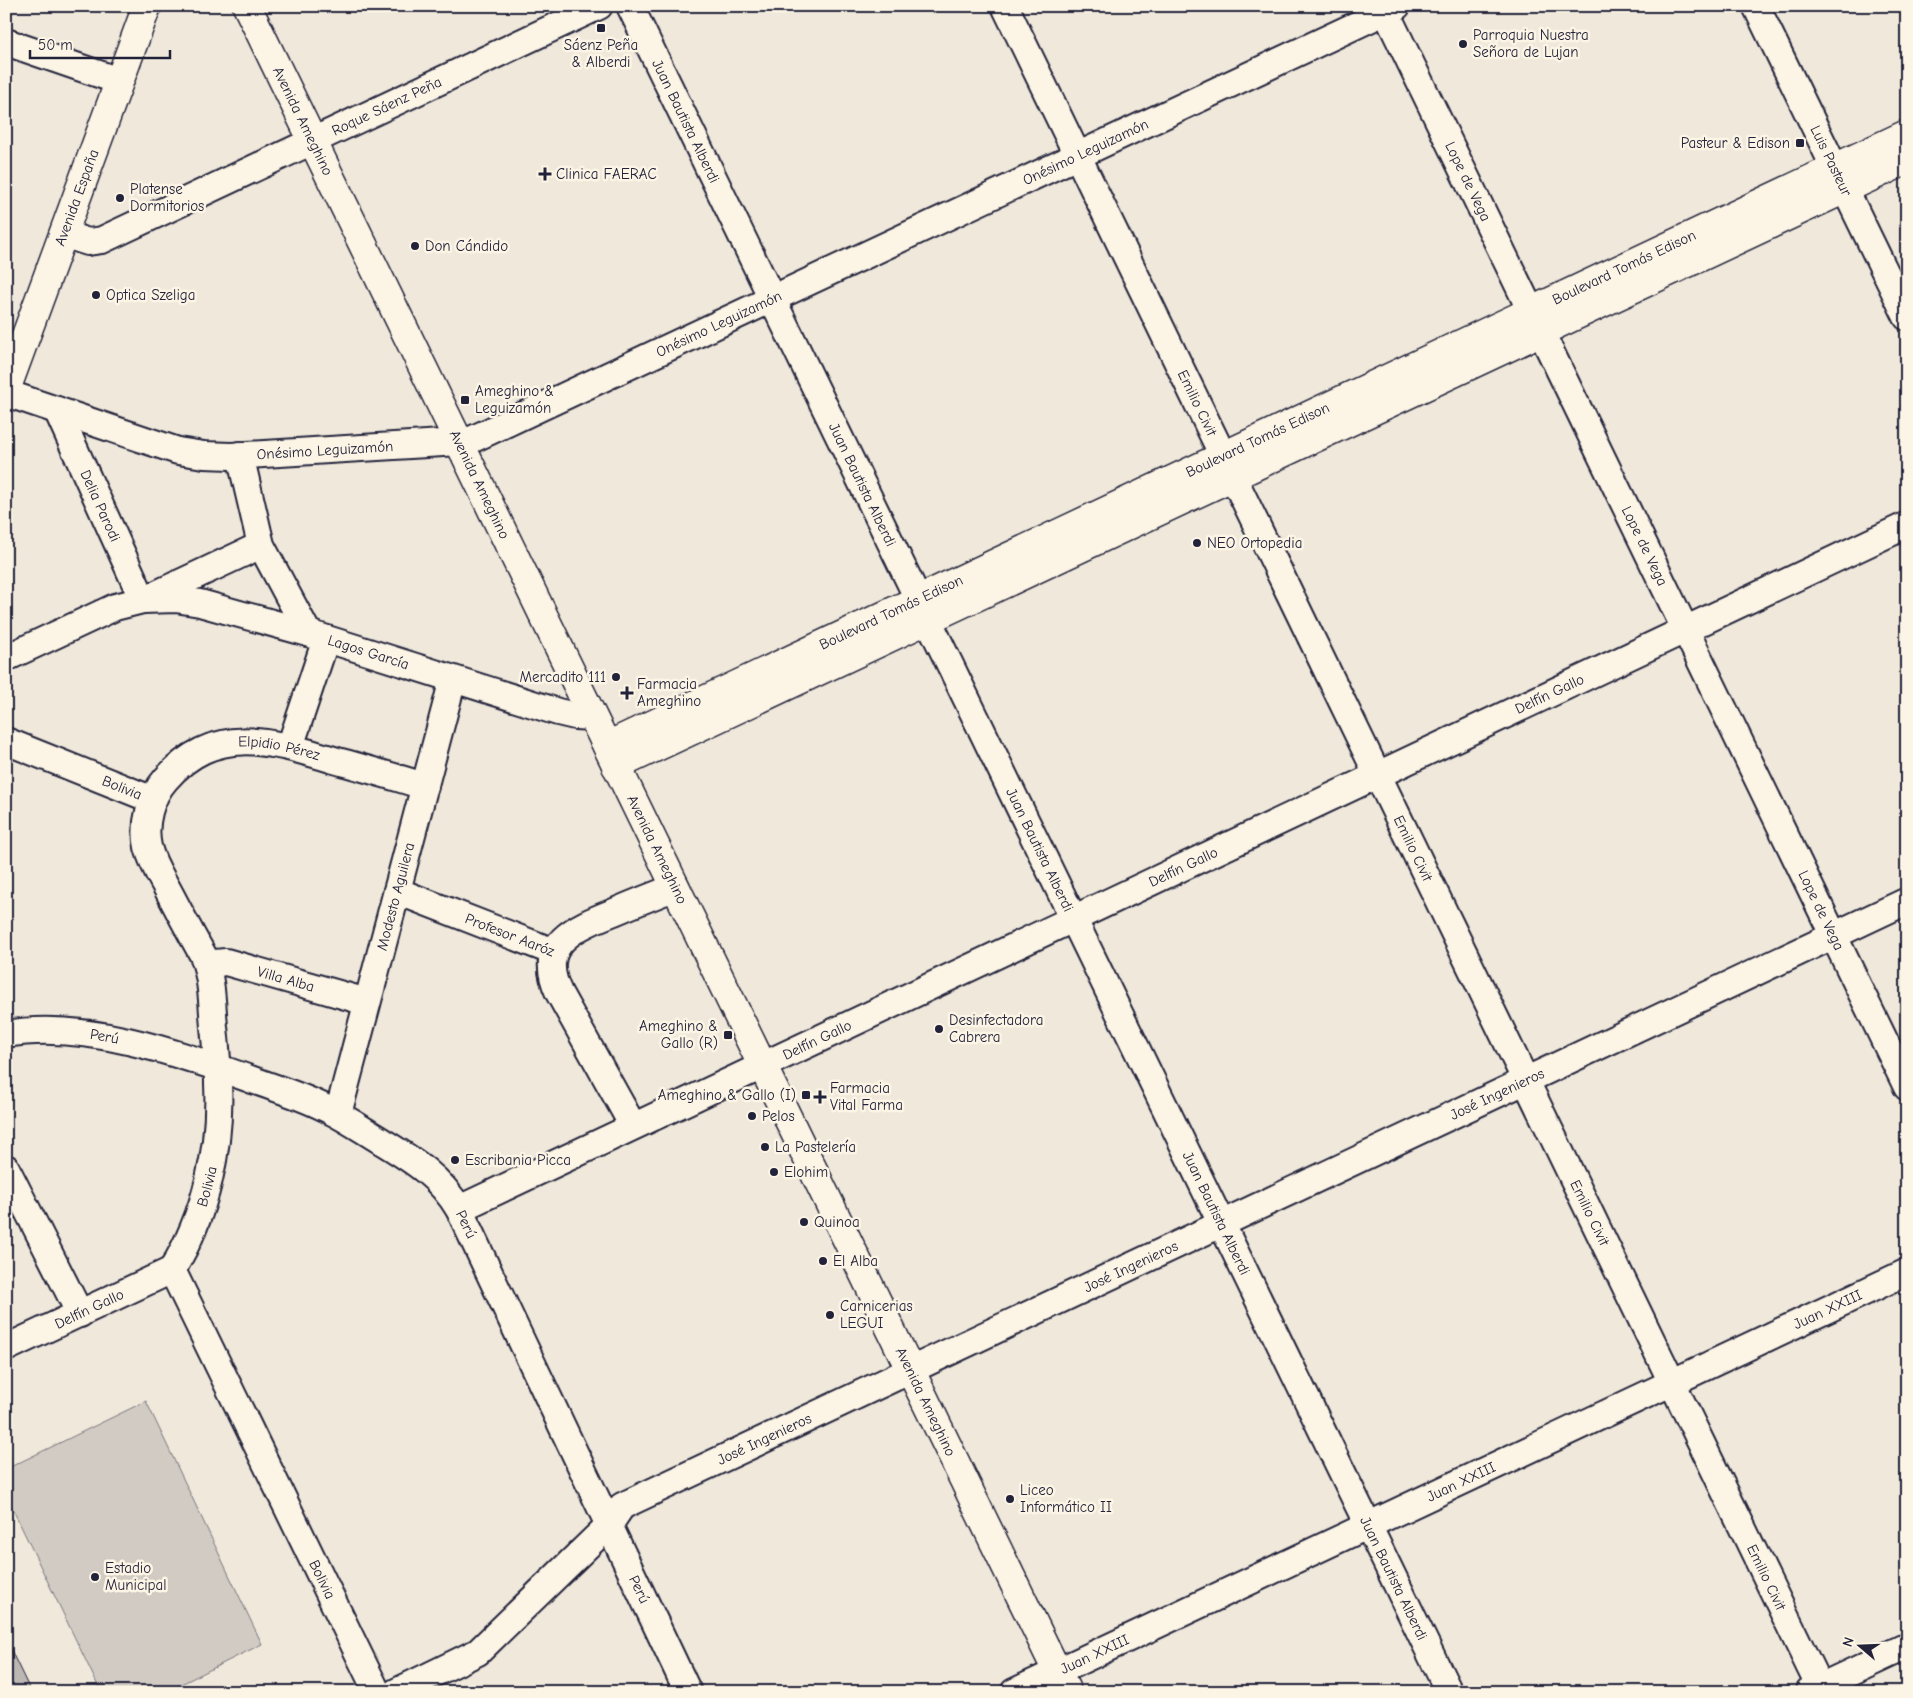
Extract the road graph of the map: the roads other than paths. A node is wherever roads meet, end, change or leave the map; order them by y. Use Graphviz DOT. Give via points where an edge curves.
graph roads {
  1 [pos="127,6"];
  2 [pos="147,6"];
  3 [pos="247,6"];
  4 [pos="598,6"];
  5 [pos="630,6"];
  6 [pos="1005,6"];
  7 [pos="1756,6"];
  8 [pos="1388,8"];
  9 [pos="6,42"];
  10 [pos="110,78"];
  11 [pos="1907,134"];
  12 [pos="313,141"];
  13 [pos="1078,156"];
  14 [pos="1907,160"];
  15 [pos="1840,179"];
  16 [pos="60,189"];
  17 [pos="63,234"];
  18 [pos="773,300"];
  19 [pos="1907,317"];
  20 [pos="1536,322"];
  21 [pos="6,335"];
  22 [pos="6,391"];
  23 [pos="57,410"];
  24 [pos="459,442"];
  25 [pos="240,455"];
  26 [pos="1228,466"];
  27 [pos="1907,525"];
  28 [pos="261,545"];
  29 [pos="143,600"];
  30 [pos="923,609"];
  31 [pos="1685,630"];
  32 [pos="317,636"];
  33 [pos="6,658"];
  34 [pos="453,679"];
  35 [pos="593,717"];
  36 [pos="6,741"];
  37 [pos="290,747"];
  38 [pos="612,756"];
  39 [pos="1378,775"];
  40 [pos="425,786"];
  41 [pos="153,800"];
  42 [pos="676,887"];
  43 [pos="397,891"];
  44 [pos="1907,901"];
  45 [pos="1073,918"];
  46 [pos="1834,936"];
  47 [pos="554,952"];
  48 [pos="209,974"];
  49 [pos="368,1002"];
  50 [pos="6,1034"];
  51 [pos="763,1065"];
  52 [pos="217,1068"];
  53 [pos="1526,1081"];
  54 [pos="1907,1087"];
  55 [pos="338,1114"];
  56 [pos="633,1126"];
  57 [pos="6,1168"];
  58 [pos="459,1209"];
  59 [pos="1222,1224"];
  60 [pos="172,1270"];
  61 [pos="1907,1272"];
  62 [pos="80,1314"];
  63 [pos="6,1348"];
  64 [pos="911,1370"];
  65 [pos="1672,1382"];
  66 [pos="609,1524"];
  67 [pos="1368,1525"];
  68 [pos="1907,1646"];
  69 [pos="1062,1682"];
  70 [pos="1817,1690"];
  71 [pos="377,1692"];
  72 [pos="396,1692"];
  73 [pos="688,1692"];
  74 [pos="1014,1692"];
  75 [pos="1450,1692"];
  1 -- 10 [label="main road, Avenida España"];
  2 -- 10 [label="main road, Avenida España"];
  3 -- 12 [label="main road, Avenida Ameghino"];
  4 -- 12 [label="street, Roque Sáenz Peña"];
  5 -- 18 [label="street, Juan Bautista Alberdi"];
  6 -- 13 [label="street, Emilio Civit"];
  7 -- 15 [label="street, Luis Pasteur"];
  8 -- 13 [label="street, Onésimo Leguizamón"];
  8 -- 20 [label="street, Lope de Vega"];
  9 -- 10 [label="street"];
  10 -- 16 [label="main road, Avenida España"];
  10 -- 17 [label="main road, Avenida España"];
  11 -- 15 [label="main road, Boulevard Tomás Edison"];
  12 -- 17 [label="street, Roque Sáenz Peña" via="102,240 88,242"];
  12 -- 24 [label="main road, Avenida Ameghino"];
  13 -- 18 [label="street, Onésimo Leguizamón"];
  13 -- 26 [label="street, Emilio Civit"];
  14 -- 15 [label="main road, Boulevard Tomás Edison"];
  15 -- 19 [label="street, Luis Pasteur"];
  15 -- 20 [label="main road, Boulevard Tomás Edison"];
  16 -- 17 [label="main road" via="55,225 56,230"];
  16 -- 21 [label="main road, Avenida España"];
  17 -- 22 [label="main road, Avenida España"];
  18 -- 24 [label="street, Onésimo Leguizamón" via="487,434"];
  18 -- 30 [label="street, Juan Bautista Alberdi"];
  20 -- 26 [label="main road, Boulevard Tomás Edison"];
  20 -- 31 [label="street, Lope de Vega"];
  22 -- 23 [label="street, Onésimo Leguizamón"];
  23 -- 25 [label="street, Onésimo Leguizamón" via="178,450 204,455"];
  23 -- 29 [label="street, Delia Parodi"];
  24 -- 25 [label="street, Onésimo Leguizamón"];
  24 -- 35 [label="main road, Avenida Ameghino"];
  25 -- 28 [label="street"];
  26 -- 30 [label="main road, Boulevard Tomás Edison"];
  26 -- 39 [label="street, Emilio Civit"];
  27 -- 31 [label="street, Delfín Gallo"];
  28 -- 29 [label="street, Lagos García"];
  28 -- 32 [label="street"];
  29 -- 32 [label="street, Lagos García" via="192,602"];
  29 -- 33 [label="street, Lagos García" via="108,610"];
  30 -- 38 [label="main road, Boulevard Tomás Edison"];
  30 -- 45 [label="street, Juan Bautista Alberdi"];
  31 -- 39 [label="street, Delfín Gallo"];
  31 -- 46 [label="street, Lope de Vega"];
  32 -- 34 [label="street, Lagos García"];
  32 -- 37 [label="street"];
  34 -- 35 [label="street, Lagos García" via="566,714"];
  34 -- 40 [label="street, Modesto Aguilera"];
  35 -- 38 [label="main road, Avenida Ameghino"];
  36 -- 41 [label="street, Bolivia"];
  37 -- 40 [label="street, Elpidio Pérez"];
  37 -- 41 [label="street, Elpidio Pérez" via="243,740 209,748 177,767"];
  38 -- 42 [label="main road, Avenida Ameghino"];
  39 -- 45 [label="street, Delfín Gallo"];
  39 -- 53 [label="street, Emilio Civit"];
  40 -- 43 [label="street, Modesto Aguilera"];
  41 -- 48 [label="street, Bolivia" via="147,827 150,853"];
  42 -- 47 [label="street" via="578,926 561,940"];
  42 -- 51 [label="main road, Avenida Ameghino"];
  43 -- 47 [label="street, Profesor Aaróz"];
  43 -- 49 [label="street, Modesto Aguilera"];
  44 -- 46 [label="street, José Ingenieros"];
  45 -- 51 [label="street, Delfín Gallo"];
  45 -- 59 [label="street, Juan Bautista Alberdi"];
  46 -- 53 [label="street, José Ingenieros"];
  46 -- 54 [label="street, Lope de Vega"];
  47 -- 56 [label="street, Profesor Aaróz" via="552,966 556,987"];
  48 -- 49 [label="street, Villa Alba" via="215,963 226,962"];
  48 -- 52 [label="street, Bolivia"];
  49 -- 55 [label="street, Modesto Aguilera"];
  50 -- 52 [label="street, Perú" via="47,1031 111,1038 157,1048"];
  51 -- 56 [label="street, Delfín Gallo"];
  51 -- 64 [label="main road, Avenida Ameghino"];
  52 -- 55 [label="street, Perú"];
  52 -- 60 [label="street, Bolivia" via="218,1119 210,1173 195,1224"];
  53 -- 59 [label="street, José Ingenieros"];
  53 -- 65 [label="street, Emilio Civit"];
  55 -- 58 [label="street, Perú" via="422,1167 444,1187"];
  56 -- 58 [label="street, Delfín Gallo"];
  57 -- 62 [label="street"];
  58 -- 66 [label="street, Perú"];
  59 -- 64 [label="street, José Ingenieros"];
  59 -- 67 [label="street, Juan Bautista Alberdi"];
  60 -- 62 [label="street, Delfín Gallo"];
  60 -- 71 [label="street, Bolivia"];
  61 -- 65 [label="street, Juan XXIII"];
  62 -- 63 [label="street, Delfín Gallo"];
  64 -- 66 [label="street, José Ingenieros" via="622,1506"];
  64 -- 69 [label="main road, Avenida Ameghino"];
  65 -- 67 [label="street, Juan XXIII"];
  65 -- 70 [label="street, Emilio Civit"];
  66 -- 72 [label="street, José Ingenieros" via="478,1652"];
  66 -- 73 [label="street, Perú"];
  67 -- 69 [label="street, Juan XXIII"];
  67 -- 75 [label="street, Juan Bautista Alberdi"];
  68 -- 70 [label="street"];
  69 -- 74 [label="street, Juan XXIII"];
}
